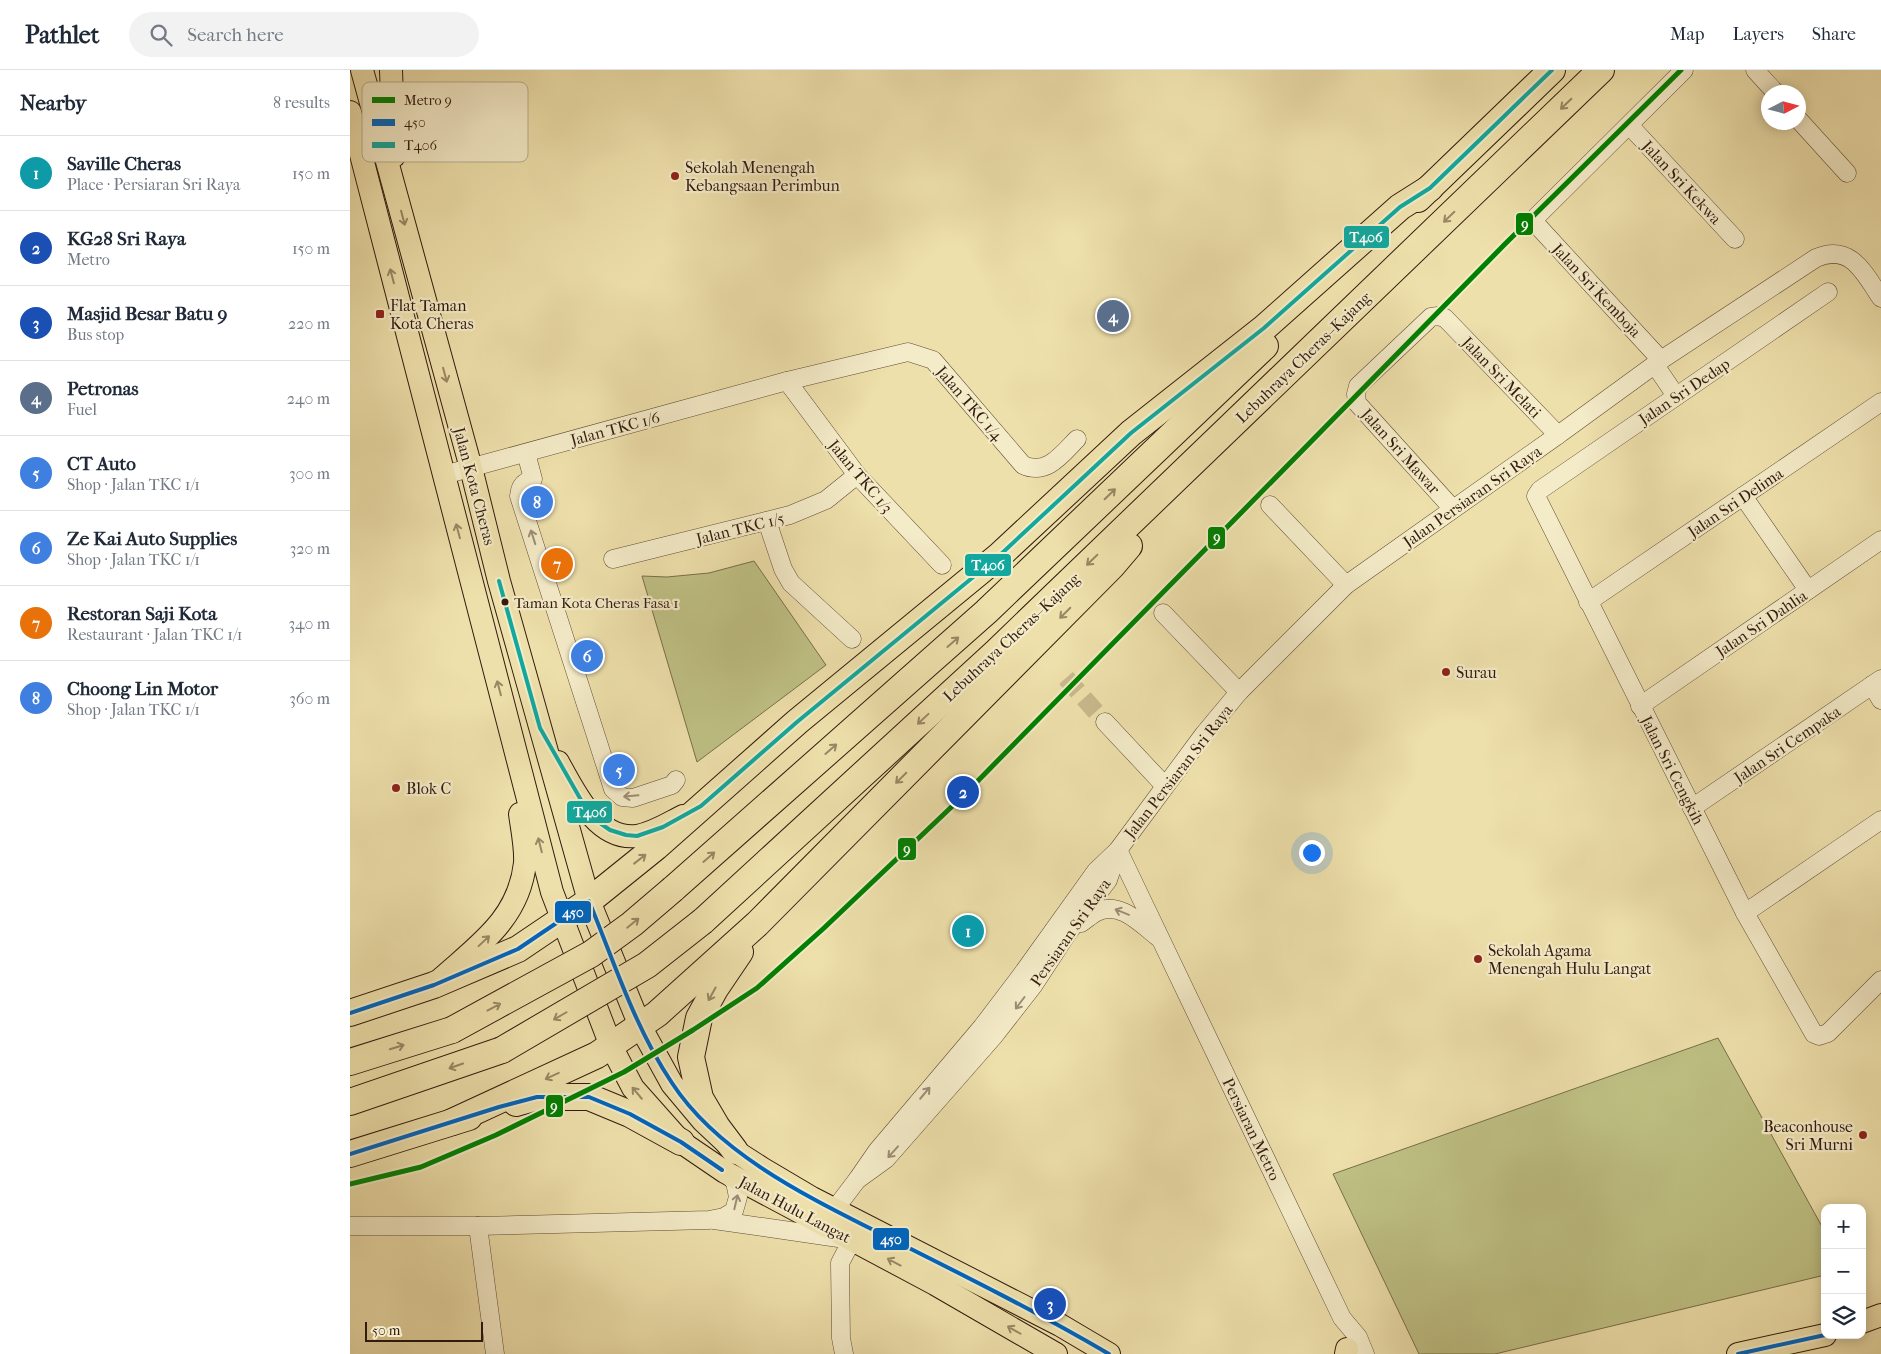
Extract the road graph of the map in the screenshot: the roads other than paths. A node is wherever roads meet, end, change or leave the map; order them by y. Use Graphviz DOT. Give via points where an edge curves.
graph roads {
  1 [pos="1552,70"];
  2 [pos="1601,70"];
  3 [pos="1684,70"];
  4 [pos="1755,70"];
  5 [pos="1769,85"];
  6 [pos="351,119"];
  7 [pos="1629,125"];
  8 [pos="1806,128"];
  9 [pos="362,161"];
  10 [pos="362,162"];
  11 [pos="387,162"];
  12 [pos="393,162"];
  13 [pos="1847,173"];
  14 [pos="394,188"];
  15 [pos="1430,188"];
  16 [pos="1735,239"];
  17 [pos="1828,292"];
  18 [pos="1881,298"];
  19 [pos="1445,318"];
  20 [pos="1658,362"];
  21 [pos="787,382"];
  22 [pos="1676,396"];
  23 [pos="1881,402"];
  24 [pos="1558,435"];
  25 [pos="1077,439"];
  26 [pos="1216,441"];
  27 [pos="526,453"];
  28 [pos="471,468"];
  29 [pos="444,475"];
  30 [pos="857,475"];
  31 [pos="1540,490"];
  32 [pos="1744,496"];
  33 [pos="1270,505"];
  34 [pos="1453,510"];
  35 [pos="767,521"];
  36 [pos="1881,540"];
  37 [pos="613,559"];
  38 [pos="942,565"];
  39 [pos="1346,585"];
  40 [pos="1808,590"];
  41 [pos="1588,602"];
  42 [pos="1163,613"];
  43 [pos="852,639"];
  44 [pos="1878,688"];
  45 [pos="1239,692"];
  46 [pos="1640,706"];
  47 [pos="1105,722"];
  48 [pos="540,728"];
  49 [pos="512,738"];
  50 [pos="676,780"];
  51 [pos="1165,786"];
  52 [pos="701,806"];
  53 [pos="1692,808"];
  54 [pos="1881,820"];
  55 [pos="1118,850"];
  56 [pos="589,901"];
  57 [pos="1745,914"];
  58 [pos="562,919"];
  59 [pos="757,924"];
  60 [pos="1067,934"];
  61 [pos="1161,940"];
  62 [pos="1881,980"];
  63 [pos="434,985"];
  64 [pos="350,1013"];
  65 [pos="640,1026"];
  66 [pos="611,1046"];
  67 [pos="350,1062"];
  68 [pos="350,1102"];
  69 [pos="452,1122"];
  70 [pos="681,1142"];
  71 [pos="350,1154"];
  72 [pos="730,1161"];
  73 [pos="857,1180"];
  74 [pos="835,1209"];
  75 [pos="709,1220"];
  76 [pos="350,1226"];
  77 [pos="478,1226"];
  78 [pos="852,1240"];
  79 [pos="1881,1315"];
  80 [pos="1866,1321"];
  81 [pos="1821,1336"];
  82 [pos="1351,1353"];
  83 [pos="495,1354"];
  84 [pos="844,1354"];
  85 [pos="1056,1354"];
  86 [pos="1109,1354"];
  87 [pos="1738,1354"];
  1 -- 15 [label="highway, Lebuhraya Cheras–Kajang"];
  2 -- 26 [label="highway, Lebuhraya Cheras–Kajang, one-way"];
  3 -- 7 [label="street"];
  4 -- 5 [label="street"];
  9 -- 6 [label="main road, Jalan Kota Cheras, one-way"];
  7 -- 16 [label="street, Jalan Sri Kekwa"];
  7 -- 20 [label="street, Jalan Sri Kemboja" via="1537,216 1536,224"];
  8 -- 13 [label="street"];
  29 -- 10 [label="main road, Jalan Kota Cheras, one-way"];
  11 -- 14 [label="main road, Jalan Kota Cheras"];
  12 -- 14 [label="main road"];
  14 -- 28 [label="main road, Jalan Kota Cheras, one-way"];
  15 -- 52 [label="highway" via="1400,207 1264,328 1131,433 1000,556 796,722"];
  67 -- 15 [label="highway, Lebuhraya Cheras–Kajang, one-way, bridge" via="452,1030 591,954 632,924 986,612"];
  17 -- 22 [label="street, Jalan Sri Dedap"];
  18 -- 20 [label="street, Jalan Persiaran Sri Raya" via="1859,266 1842,254 1826,253"];
  19 -- 24 [label="street, Jalan Sri Melati"];
  19 -- 34 [label="street, Jalan Sri Mawar" via="1431,317 1358,386 1356,394 1357,403"];
  20 -- 22 [label="street, Jalan Sri Kemboja"];
  20 -- 24 [label="street, Jalan Persiaran Sri Raya"];
  21 -- 25 [label="street, Jalan TKC 1/4" via="908,352 933,360 1023,465 1041,469 1051,464"];
  21 -- 27 [label="street, Jalan TKC 1/6"];
  21 -- 30 [label="street, Jalan TKC 1/3"];
  22 -- 31 [label="street, Jalan Sri Dedap"];
  23 -- 32 [label="street, Jalan Sri Delima"];
  24 -- 34 [label="street, Jalan Persiaran Sri Raya"];
  26 -- 59 [label="highway, one-way" via="1112,566"];
  26 -- 68 [label="highway, Lebuhraya Cheras–Kajang, one-way, bridge" via="995,654 703,921 647,965 502,1050"];
  27 -- 28 [label="street, Jalan TKC 1/6"];
  50 -- 27 [label="street, one-way" via="633,798 622,797 613,789 519,496 523,484 534,479"];
  28 -- 29 [label="street, Jalan TKC 1/6"];
  28 -- 48 [label="main road, Jalan Kota Cheras"];
  49 -- 29 [label="main road, Jalan Kota Cheras, one-way"];
  30 -- 35 [label="street, Jalan TKC 1/5" via="826,500 790,516"];
  30 -- 38 [label="street, Jalan TKC 1/3"];
  31 -- 41 [label="street, Jalan Sri Cengkih" via="1536,498"];
  32 -- 40 [label="street"];
  32 -- 41 [label="street, Jalan Sri Delima"];
  33 -- 39 [label="street"];
  34 -- 39 [label="street, Jalan Persiaran Sri Raya"];
  35 -- 37 [label="street, Jalan TKC 1/5"];
  35 -- 43 [label="street" via="791,583"];
  36 -- 40 [label="street, Jalan Sri Dahlia"];
  39 -- 45 [label="street, Jalan Persiaran Sri Raya"];
  40 -- 46 [label="street, Jalan Sri Dahlia"];
  41 -- 46 [label="street, Jalan Sri Cengkih"];
  42 -- 45 [label="street"];
  44 -- 53 [label="street, Jalan Sri Cempaka"];
  45 -- 51 [label="street, Jalan Persiaran Sri Raya"];
  46 -- 53 [label="street, Jalan Sri Cengkih"];
  47 -- 51 [label="street"];
  48 -- 52 [label="main road" via="585,806 597,821 610,830 637,836"];
  48 -- 56 [label="main road, Jalan Kota Cheras"];
  58 -- 49 [label="main road, Jalan Kota Cheras, one-way"];
  63 -- 49 [label="main road, one-way" via="499,926 520,887 525,862"];
  51 -- 55 [label="street, Jalan Persiaran Sri Raya"];
  56 -- 52 [label="highway, one-way"];
  53 -- 57 [label="street, Jalan Sri Cengkih"];
  54 -- 57 [label="street"];
  55 -- 60 [label="street, Persiaran Sri Raya" via="1108,880"];
  55 -- 61 [label="street, Persiaran Metro"];
  73 -- 55 [label="street, Persiaran Sri Raya, one-way" via="893,1130 982,1028 1096,872"];
  56 -- 58 [label="highway"];
  56 -- 65 [label="main road, Jalan Hulu Langat"];
  57 -- 62 [label="street, Jalan Sri Cengkih" via="1814,1034 1828,1033"];
  58 -- 63 [label="highway" via="518,949"];
  58 -- 66 [label="main road, Jalan Hulu Langat"];
  59 -- 65 [label="highway"];
  59 -- 72 [label="highway, one-way" via="699,1018 691,1057 700,1098 717,1127"];
  61 -- 60 [label="street, Persiaran Metro, one-way" via="1122,910 1110,908 1097,912"];
  60 -- 73 [label="street, Persiaran Sri Raya, one-way" via="994,1036 886,1159"];
  61 -- 82 [label="street, Persiaran Metro" via="1342,1318"];
  63 -- 64 [label="highway"];
  65 -- 66 [label="highway"];
  65 -- 72 [label="main road, Jalan Hulu Langat" via="672,1084"];
  66 -- 69 [label="highway, one-way"];
  70 -- 66 [label="main road, Jalan Hulu Langat, one-way" via="633,1088"];
  69 -- 70 [label="highway" via="537,1098 589,1096"];
  69 -- 71 [label="highway"];
  70 -- 72 [label="main road, Jalan Hulu Langat"];
  72 -- 74 [label="main road, Jalan Hulu Langat"];
  75 -- 72 [label="street, one-way" via="734,1211 738,1197"];
  72 -- 78 [label="main road, Jalan Hulu Langat"];
  73 -- 74 [label="street, Persiaran Sri Raya"];
  74 -- 86 [label="main road, Jalan Hulu Langat" via="1060,1325"];
  75 -- 77 [label="street"];
  75 -- 78 [label="street"];
  76 -- 77 [label="street"];
  77 -- 83 [label="street"];
  78 -- 84 [label="street" via="840,1263"];
  85 -- 78 [label="main road, Jalan Hulu Langat, one-way"];
  79 -- 80 [label="main road"];
  81 -- 87 [label="main road"];
}
